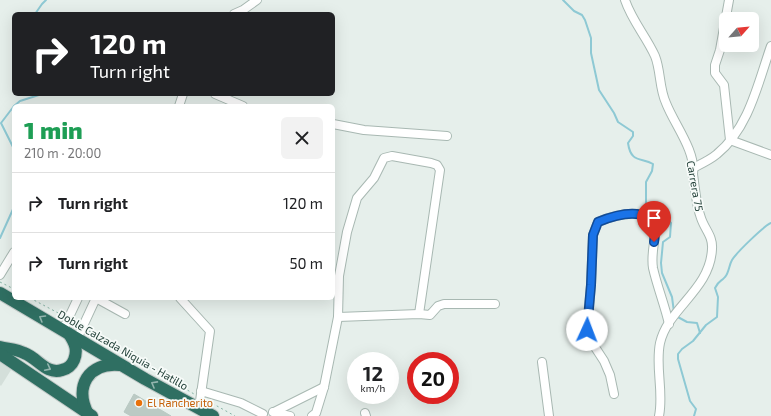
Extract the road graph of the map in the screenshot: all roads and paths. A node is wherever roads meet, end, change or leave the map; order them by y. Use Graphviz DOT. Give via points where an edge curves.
graph roads {
  1 [pos="257,0"];
  2 [pos="625,0"];
  3 [pos="729,0"];
  4 [pos="238,12"];
  5 [pos="771,46"];
  6 [pos="220,96"];
  7 [pos="238,104"];
  8 [pos="335,124"];
  9 [pos="447,136"];
  10 [pos="730,140"];
  11 [pos="771,155"];
  12 [pos="693,168"];
  13 [pos="12,255"];
  14 [pos="0,275"];
  15 [pos="0,282"];
  16 [pos="12,289"];
  17 [pos="0,293"];
  18 [pos="34,300"];
  19 [pos="77,300"];
  20 [pos="95,300"];
  21 [pos="100,300"];
  22 [pos="182,300"];
  23 [pos="495,304"];
  24 [pos="125,314"];
  25 [pos="419,314"];
  26 [pos="338,317"];
  27 [pos="69,319"];
  28 [pos="669,324"];
  29 [pos="82,327"];
  30 [pos="70,334"];
  31 [pos="0,347"];
  32 [pos="0,354"];
  33 [pos="542,362"];
  34 [pos="121,365"];
  35 [pos="324,387"];
  36 [pos="614,394"];
  37 [pos="200,399"];
  38 [pos="274,412"];
  39 [pos="90,415"];
  40 [pos="261,415"];
  41 [pos="213,416"];
  42 [pos="235,416"];
  43 [pos="290,416"];
  44 [pos="312,416"];
  45 [pos="549,416"];
  46 [pos="659,416"];
  1 -- 4 [label="street"];
  2 -- 12 [label="street, Carrera 75" via="632,19 655,57 666,104 684,138"];
  3 -- 10 [label="street" via="715,73 724,85"];
  5 -- 10 [label="street" via="747,117"];
  6 -- 7 [label="street"];
  8 -- 9 [label="street" via="364,130"];
  10 -- 11 [label="street"];
  10 -- 12 [label="street" via="716,155"];
  12 -- 28 [label="street, Carrera 75" via="701,218 711,236 711,254 704,277"];
  13 -- 14 [label="street"];
  15 -- 16 [label="path"];
  30 -- 17 [label="highway, Doble Calzada Niquia - Hatillo, one-way"];
  18 -- 27 [label="path"];
  19 -- 27 [label="street"];
  20 -- 29 [label="street"];
  21 -- 24 [label="street"];
  22 -- 37 [label="street" via="210,331"];
  23 -- 25 [label="street" via="450,303 438,306 430,315"];
  25 -- 26 [label="street"];
  25 -- 26 [label="street" via="440,170 431,164 392,156 384,158 374,178 357,198 347,232 339,276"];
  26 -- 35 [label="street"];
  27 -- 30 [label="street"];
  28 -- 36 [label="street" via="653,268 652,250 655,233 651,222 642,215 633,213 614,215 598,222 593,235 587,330 607,368"];
  28 -- 46 [label="street, Carrera 75" via="660,342 658,360"];
  29 -- 30 [label="street"];
  29 -- 37 [label="path"];
  31 -- 30 [label="highway, one-way" via="24,353 50,370 58,371 66,369 74,361 77,350"];
  30 -- 34 [label="highway, Doble Calzada Niquia - Hatillo"];
  32 -- 39 [label="highway"];
  33 -- 45 [label="street"];
  37 -- 34 [label="highway, Doble Calzada Niquia - Hatillo, one-way"];
  34 -- 39 [label="highway" via="99,367 87,378 82,393 83,404"];
  35 -- 38 [label="street"];
  35 -- 44 [label="street" via="316,413"];
  37 -- 40 [label="street" via="241,403"];
  37 -- 41 [label="highway, Doble Calzada Niquia - Hatillo"];
  37 -- 42 [label="path"];
  38 -- 40 [label="street"];
  38 -- 43 [label="street"];
}
